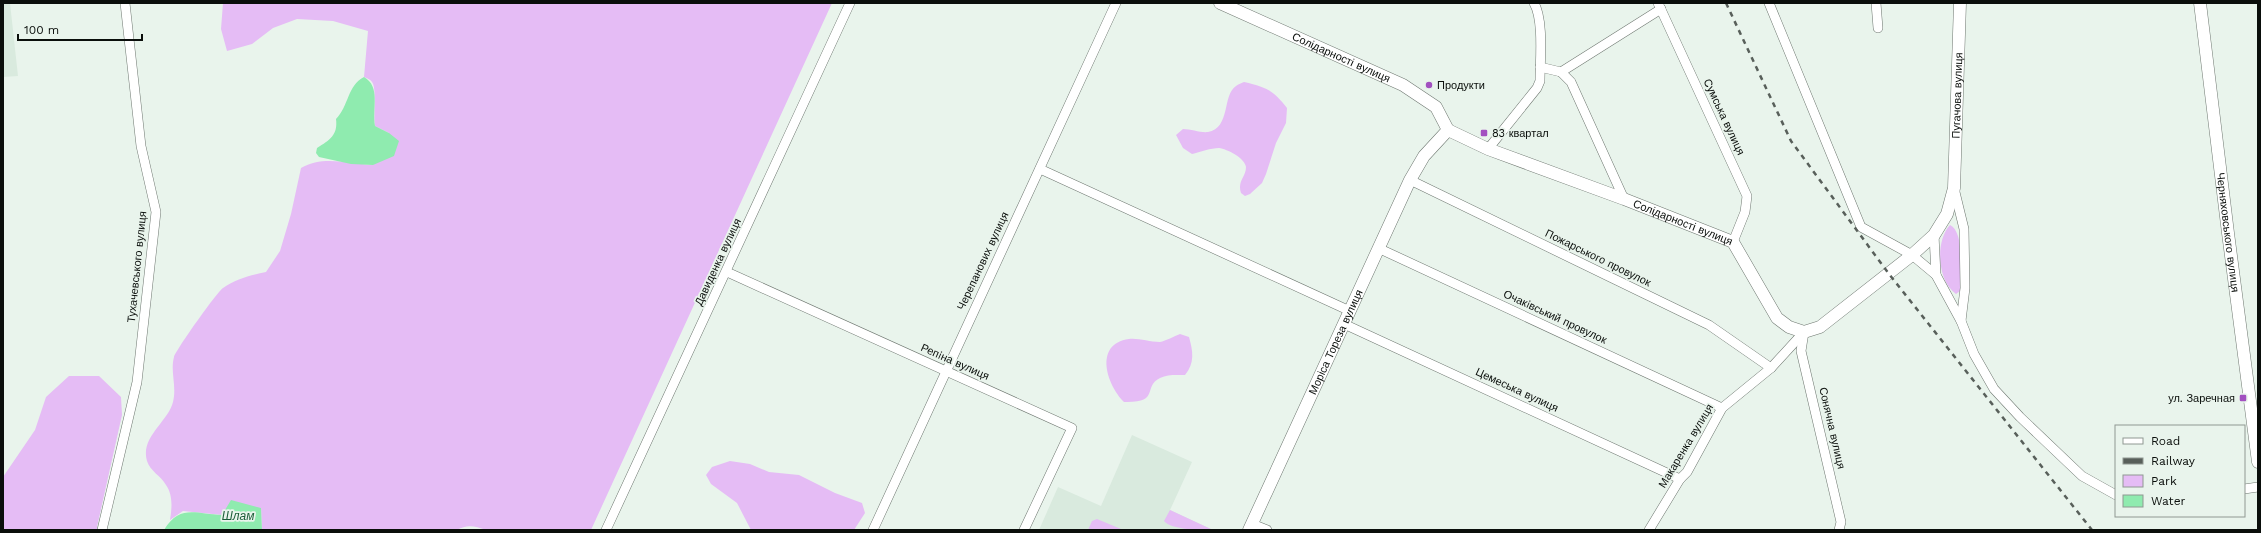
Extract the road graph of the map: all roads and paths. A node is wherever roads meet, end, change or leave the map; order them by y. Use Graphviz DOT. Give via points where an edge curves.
graph roads {
  1 [pos="126,3"];
  2 [pos="850,3"];
  3 [pos="1116,3"];
  4 [pos="1220,3"];
  5 [pos="1534,3"];
  6 [pos="1769,3"];
  7 [pos="1876,3"];
  8 [pos="1960,3"];
  9 [pos="2200,3"];
  10 [pos="1659,6"];
  11 [pos="1878,28"];
  12 [pos="1540,67"];
  13 [pos="1561,72"];
  14 [pos="1448,130"];
  15 [pos="1488,149"];
  16 [pos="1040,168"];
  17 [pos="1410,180"];
  18 [pos="1954,188"];
  19 [pos="1624,199"];
  20 [pos="1934,235"];
  21 [pos="1733,242"];
  22 [pos="1378,248"];
  23 [pos="1912,255"];
  24 [pos="727,272"];
  25 [pos="1936,275"];
  26 [pos="1350,311"];
  27 [pos="1962,321"];
  28 [pos="1344,324"];
  29 [pos="1804,332"];
  30 [pos="1771,368"];
  31 [pos="946,370"];
  32 [pos="1722,408"];
  33 [pos="2257,446"];
  34 [pos="2258,462"];
  35 [pos="1680,478"];
  36 [pos="2258,488"];
  37 [pos="2245,489"];
  38 [pos="2115,494"];
  39 [pos="1251,527"];
  40 [pos="102,530"];
  41 [pos="606,530"];
  42 [pos="873,530"];
  43 [pos="1024,530"];
  44 [pos="1267,530"];
  45 [pos="1648,530"];
  46 [pos="1839,530"];
  1 -- 40 [label="street, Тухачевського вулиця" via="141,146 156,212 137,382"];
  2 -- 24 [label="street, Давиденка вулиця"];
  3 -- 16 [label="street, Черепанових вулиця"];
  4 -- 14 [label="street, Солідарності вулиця" via="1403,85 1436,107"];
  5 -- 12 [label="street" via="1539,26"];
  6 -- 23 [label="street" via="1861,227"];
  7 -- 11 [label="street"];
  8 -- 18 [label="street, Пугачова вулиця"];
  9 -- 33 [label="street, Черняховського вулиця"];
  10 -- 13 [label="street"];
  10 -- 21 [label="street, Сумська вулиця" via="1747,196 1745,212"];
  12 -- 13 [label="street"];
  12 -- 15 [label="street" via="1537,88"];
  13 -- 19 [label="street" via="1571,82"];
  14 -- 15 [label="street, Солідарності вулиця"];
  14 -- 17 [label="street, Моріса Тореза вулиця" via="1424,156"];
  15 -- 19 [label="street, Солідарності вулиця"];
  16 -- 26 [label="street"];
  16 -- 31 [label="street, Черепанових вулиця"];
  17 -- 22 [label="street, Моріса Тореза вулиця"];
  17 -- 30 [label="street, Пожарського провулок" via="1709,325"];
  18 -- 20 [label="street, Пугачова вулиця" via="1947,214"];
  18 -- 27 [label="street, Пугачова вулиця" via="1964,229 1965,288"];
  19 -- 21 [label="street, Солідарності вулиця"];
  20 -- 23 [label="street, Пугачова вулиця"];
  20 -- 25 [label="street"];
  21 -- 29 [label="street, Солідарності вулиця" via="1777,318"];
  22 -- 26 [label="street, Моріса Тореза вулиця"];
  22 -- 32 [label="street, Очакiвський провулок"];
  23 -- 25 [label="street"];
  23 -- 29 [label="street, Пугачова вулиця" via="1820,327"];
  24 -- 31 [label="street, Репiна вулиця"];
  24 -- 41 [label="street, Давиденка вулиця"];
  25 -- 27 [label="street"];
  26 -- 28 [label="street, Моріса Тореза вулиця"];
  27 -- 38 [label="street" via="1974,354 1994,389 2082,476"];
  28 -- 35 [label="street, Цемеська вулиця"];
  28 -- 39 [label="street, Моріса Тореза вулиця"];
  29 -- 30 [label="street, Макаренка вулиця"];
  29 -- 46 [label="street, Сонячна вулиця" via="1801,351 1841,522"];
  30 -- 32 [label="street, Макаренка вулиця"];
  31 -- 42 [label="street, Черепанових вулиця"];
  31 -- 43 [label="street, Репiна вулиця" via="1072,428"];
  32 -- 35 [label="street, Макаренка вулиця" via="1687,472"];
  33 -- 34 [label="street, Черняховського вулиця"];
  35 -- 45 [label="street, Макаренка вулиця"];
  36 -- 37 [label="street"];
  39 -- 44 [label="street"];
}
